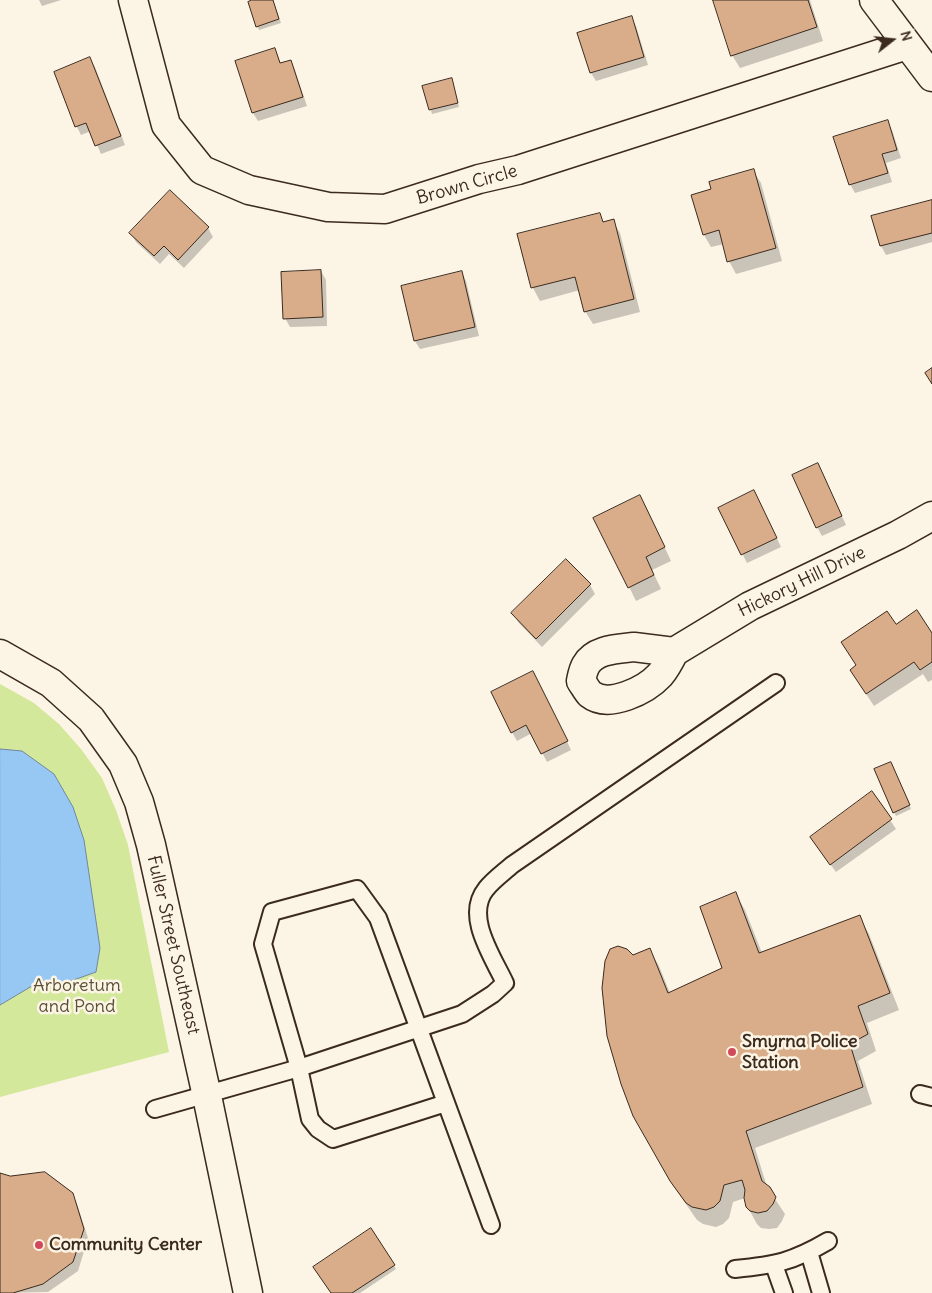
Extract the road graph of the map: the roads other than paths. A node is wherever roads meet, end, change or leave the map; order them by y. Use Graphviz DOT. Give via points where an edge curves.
graph roads {
  1 [pos="133,0"];
  2 [pos="874,0"];
  3 [pos="907,45"];
  4 [pos="932,77"];
  5 [pos="932,516"];
  6 [pos="674,652"];
  7 [pos="0,654"];
  8 [pos="776,683"];
  9 [pos="418,1030"];
  10 [pos="299,1068"];
  11 [pos="207,1096"];
  12 [pos="446,1103"];
  13 [pos="155,1109"];
  14 [pos="491,1225"];
  15 [pos="828,1240"];
  16 [pos="809,1252"];
  17 [pos="774,1265"];
  18 [pos="735,1269"];
  19 [pos="248,1293"];
  20 [pos="784,1293"];
  21 [pos="822,1293"];
  1 -- 3 [label="street, Brown Circle" via="166,125 202,170 249,190 328,207 385,208 518,170"];
  2 -- 3 [label="street"];
  3 -- 4 [label="street"];
  5 -- 6 [label="street, Hickory Hill Drive" via="750,606"];
  7 -- 11 [label="street, Fuller Street Southeast" via="51,683 91,719 123,764 139,802 151,845"];
  8 -- 9 [label="lane" via="512,865 485,890 477,906 479,928 505,983 462,1014"];
  9 -- 10 [label="lane"];
  9 -- 10 [label="lane" via="378,918 357,889 272,912 262,944"];
  9 -- 12 [label="lane"];
  10 -- 11 [label="lane"];
  10 -- 12 [label="lane" via="310,1119 333,1139"];
  11 -- 13 [label="lane"];
  11 -- 19 [label="street, Fuller Street Southeast"];
  12 -- 14 [label="lane"];
  15 -- 16 [label="lane"];
  16 -- 17 [label="lane"];
  16 -- 21 [label="lane"];
  17 -- 18 [label="lane"];
  17 -- 20 [label="lane"];
}
